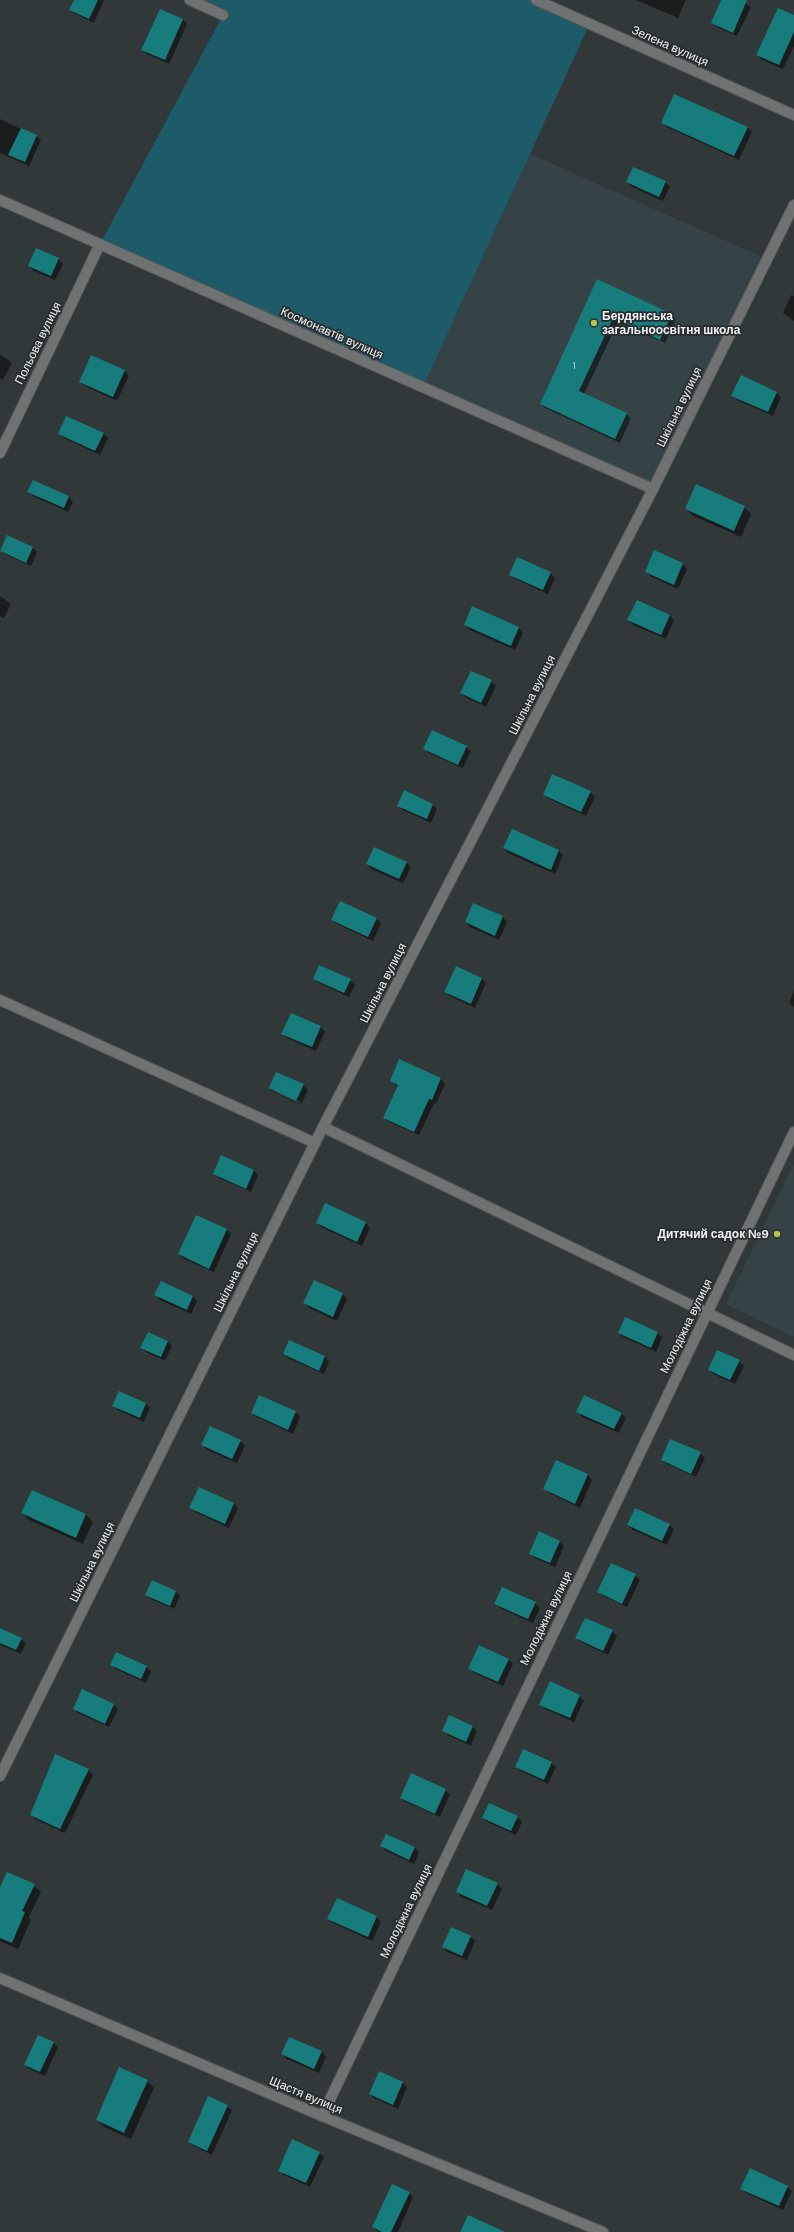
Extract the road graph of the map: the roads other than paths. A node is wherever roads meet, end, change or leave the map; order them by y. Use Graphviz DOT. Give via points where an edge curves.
graph roads {
  1 [pos="190,0"];
  2 [pos="536,0"];
  3 [pos="223,15"];
  4 [pos="794,115"];
  5 [pos="0,200"];
  6 [pos="794,205"];
  7 [pos="100,244"];
  8 [pos="0,453"];
  9 [pos="653,489"];
  10 [pos="0,1000"];
  11 [pos="323,1127"];
  12 [pos="794,1132"];
  13 [pos="315,1143"];
  14 [pos="707,1313"];
  15 [pos="794,1355"];
  16 [pos="0,1776"];
  17 [pos="0,1978"];
  18 [pos="322,2116"];
  19 [pos="604,2232"];
  1 -- 3 [label="street"];
  2 -- 4 [label="street, Зелена вулиця"];
  5 -- 7 [label="street, Космонавтів вулиця"];
  6 -- 9 [label="street, Шкільна вулиця"];
  7 -- 8 [label="street, Польова вулиця"];
  7 -- 9 [label="street, Космонавтів вулиця"];
  9 -- 11 [label="street, Шкільна вулиця"];
  10 -- 13 [label="street"];
  11 -- 13 [label="street, Шкільна вулиця"];
  11 -- 14 [label="street"];
  12 -- 14 [label="street, Молодіжна вулиця"];
  13 -- 16 [label="street, Шкільна вулиця"];
  14 -- 15 [label="street"];
  14 -- 18 [label="street, Молодіжна вулиця"];
  17 -- 18 [label="street, Щастя вулиця"];
  18 -- 19 [label="street, Щастя вулиця"];
}
